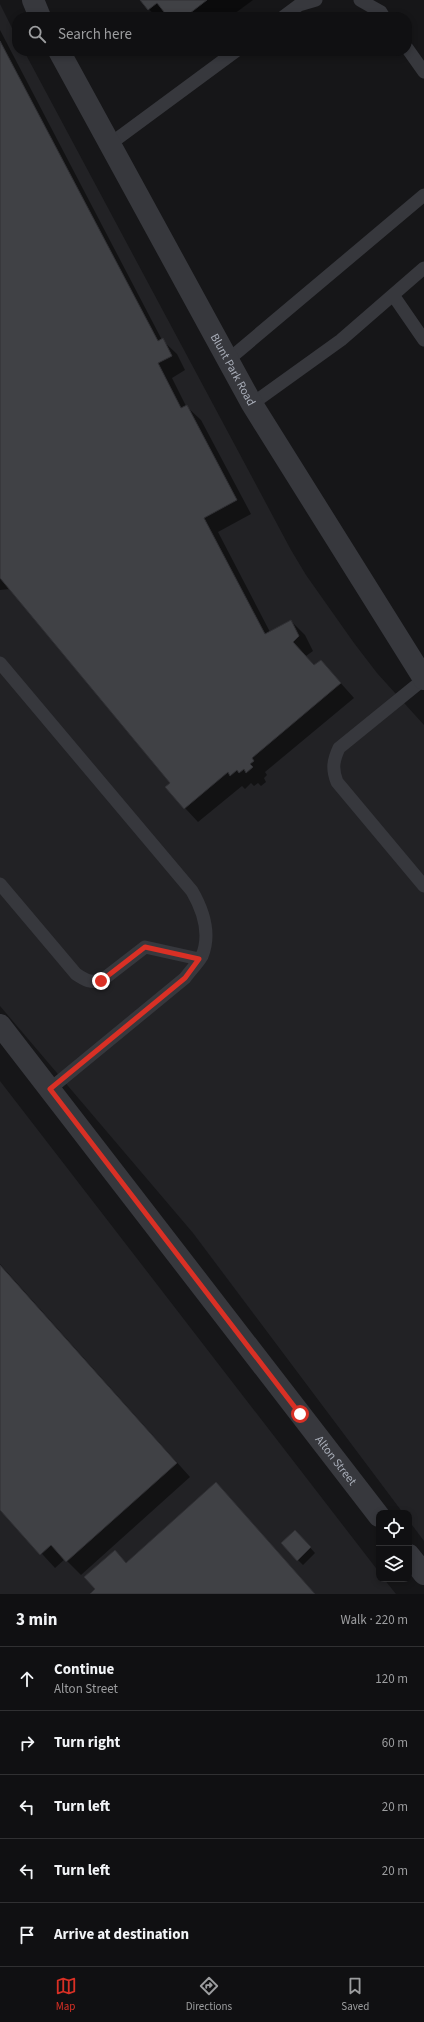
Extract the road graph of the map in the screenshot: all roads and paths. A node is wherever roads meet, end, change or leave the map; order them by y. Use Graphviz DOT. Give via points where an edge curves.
graph roads {
  1 [pos="33,0"];
  2 [pos="316,0"];
  3 [pos="360,0"];
  4 [pos="38,12"];
  5 [pos="290,12"];
  6 [pos="381,12"];
  7 [pos="412,55"];
  8 [pos="62,56"];
  9 [pos="229,56"];
  10 [pos="424,72"];
  11 [pos="110,144"];
  12 [pos="424,195"];
  13 [pos="424,268"];
  14 [pos="393,295"];
  15 [pos="424,340"];
  16 [pos="228,360"];
  17 [pos="252,404"];
  18 [pos="0,663"];
  19 [pos="424,679"];
  20 [pos="0,884"];
  21 [pos="424,886"];
  22 [pos="199,959"];
  23 [pos="0,1025"];
  24 [pos="50,1089"];
  25 [pos="376,1512"];
  26 [pos="412,1559"];
  27 [pos="424,1574"];
  1 -- 4 [label="street"];
  2 -- 5 [label="lane" via="299,5"];
  3 -- 6 [label="lane"];
  7 -- 10 [label="lane"];
  8 -- 11 [label="street, Blunt Park Road"];
  9 -- 11 [label="lane"];
  11 -- 16 [label="street, Blunt Park Road"];
  12 -- 16 [label="lane"];
  13 -- 14 [label="lane"];
  14 -- 15 [label="lane"];
  14 -- 17 [label="lane" via="341,340"];
  16 -- 17 [label="street, Blunt Park Road"];
  17 -- 19 [label="street, Blunt Park Road"];
  18 -- 22 [label="lane" via="192,891 202,907 206,932 202,956"];
  19 -- 21 [label="lane" via="339,748 333,760 333,771 338,782"];
  20 -- 22 [label="lane" via="76,974 84,980 101,981 145,947"];
  22 -- 24 [label="lane" via="185,978"];
  23 -- 24 [label="street, Alton Street"];
  24 -- 25 [label="street, Alton Street"];
  26 -- 27 [label="street"];
}
